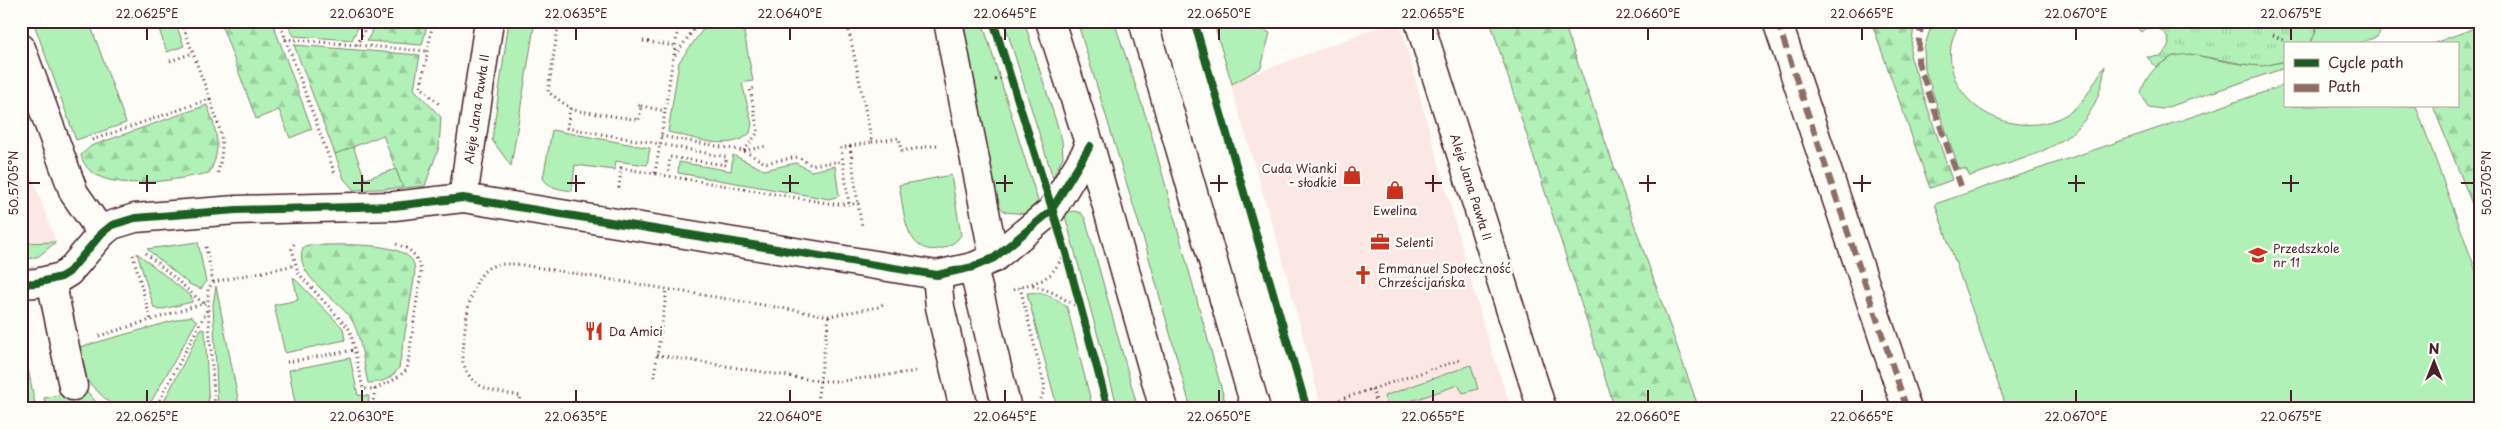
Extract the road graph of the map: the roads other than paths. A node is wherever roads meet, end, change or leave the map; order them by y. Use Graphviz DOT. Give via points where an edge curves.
graph roads {
  1 [pos="489,21"];
  2 [pos="948,21"];
  3 [pos="1050,21"];
  4 [pos="1143,21"];
  5 [pos="1419,21"];
  6 [pos="1777,21"];
  7 [pos="21,48"];
  8 [pos="1090,146"];
  9 [pos="463,198"];
  10 [pos="118,231"];
  11 [pos="984,262"];
  12 [pos="936,275"];
  13 [pos="50,280"];
  14 [pos="21,284"];
  15 [pos="73,386"];
  16 [pos="964,409"];
  17 [pos="1007,409"];
  18 [pos="1164,409"];
  19 [pos="1256,409"];
  20 [pos="1542,409"];
  21 [pos="1907,409"];
  1 -- 9 [label="street, Aleje Jana Pawła II"];
  2 -- 11 [label="street"];
  3 -- 8 [label="street"];
  4 -- 19 [label="street"];
  5 -- 20 [label="street, Aleje Jana Pawła II"];
  6 -- 21 [label="street"];
  7 -- 10 [label="street" via="74,193"];
  8 -- 11 [label="street" via="1051,211"];
  8 -- 18 [label="street"];
  9 -- 10 [label="street" via="394,206 146,216"];
  9 -- 12 [label="street"];
  10 -- 13 [label="street" via="68,272"];
  11 -- 12 [label="street"];
  11 -- 17 [label="street" via="981,298"];
  12 -- 16 [label="street" via="940,307"];
  13 -- 14 [label="street"];
  13 -- 15 [label="street"];
}
